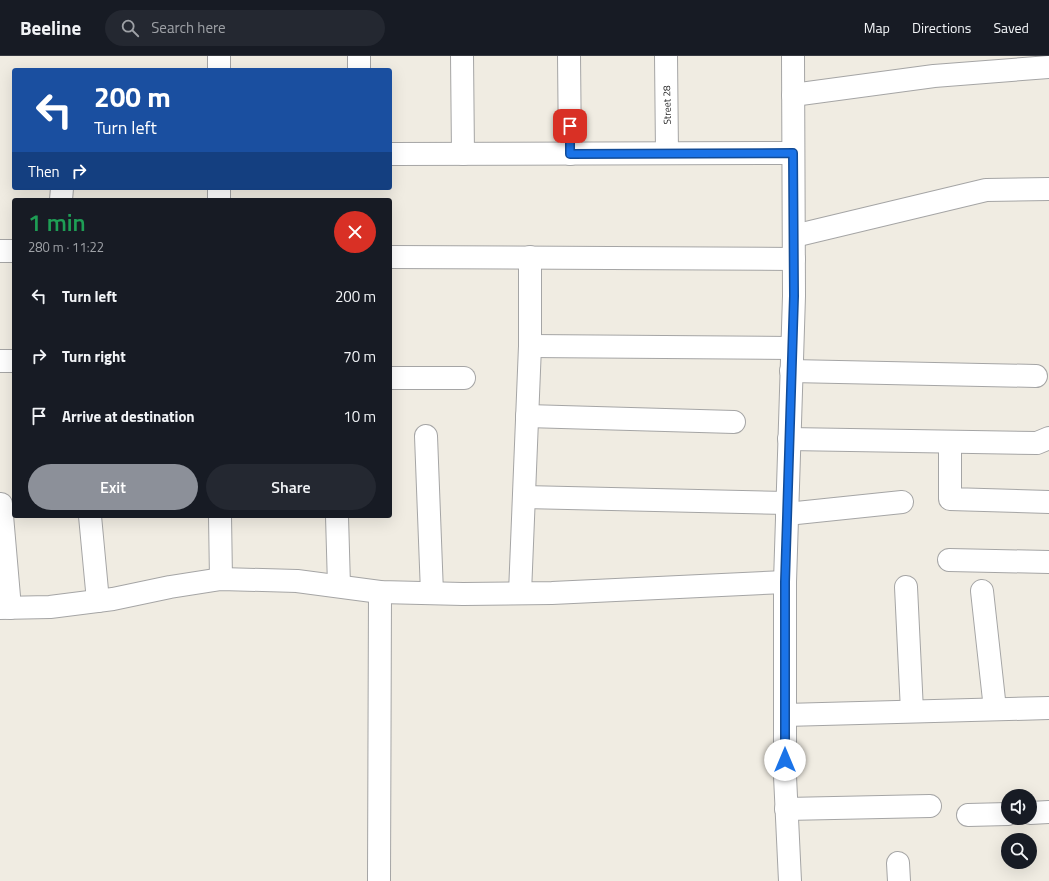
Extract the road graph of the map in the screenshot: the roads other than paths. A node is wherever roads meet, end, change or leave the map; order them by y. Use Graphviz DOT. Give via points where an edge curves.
graph roads {
  1 [pos="219,56"];
  2 [pos="359,56"];
  3 [pos="462,56"];
  4 [pos="569,56"];
  5 [pos="666,56"];
  6 [pos="793,56"];
  7 [pos="1049,67"];
  8 [pos="219,68"];
  9 [pos="359,68"];
  10 [pos="793,95"];
  11 [pos="668,153"];
  12 [pos="793,153"];
  13 [pos="392,154"];
  14 [pos="463,154"];
  15 [pos="570,154"];
  16 [pos="1049,189"];
  17 [pos="794,236"];
  18 [pos="0,251"];
  19 [pos="12,251"];
  20 [pos="392,257"];
  21 [pos="530,257"];
  22 [pos="794,259"];
  23 [pos="530,346"];
  24 [pos="792,348"];
  25 [pos="0,361"];
  26 [pos="12,361"];
  27 [pos="791,372"];
  28 [pos="1036,376"];
  29 [pos="392,378"];
  30 [pos="464,378"];
  31 [pos="527,416"];
  32 [pos="734,422"];
  33 [pos="426,436"];
  34 [pos="1049,438"];
  35 [pos="789,439"];
  36 [pos="950,442"];
  37 [pos="524,497"];
  38 [pos="902,502"];
  39 [pos="1049,502"];
  40 [pos="1,504"];
  41 [pos="787,509"];
  42 [pos="90,518"];
  43 [pos="220,518"];
  44 [pos="337,518"];
  45 [pos="949,560"];
  46 [pos="1049,562"];
  47 [pos="221,578"];
  48 [pos="785,582"];
  49 [pos="339,586"];
  50 [pos="906,587"];
  51 [pos="982,591"];
  52 [pos="380,592"];
  53 [pos="432,593"];
  54 [pos="520,593"];
  55 [pos="98,601"];
  56 [pos="5,608"];
  57 [pos="1049,708"];
  58 [pos="995,709"];
  59 [pos="912,711"];
  60 [pos="785,715"];
  61 [pos="930,806"];
  62 [pos="786,809"];
  63 [pos="1049,812"];
  64 [pos="1037,813"];
  65 [pos="1001,814"];
  66 [pos="968,815"];
  67 [pos="379,881"];
  68 [pos="790,881"];
  1 -- 8 [label="street"];
  2 -- 9 [label="street"];
  3 -- 14 [label="street"];
  4 -- 15 [label="street"];
  5 -- 11 [label="street, Street 28"];
  6 -- 10 [label="street"];
  7 -- 10 [label="street" via="934,76"];
  10 -- 12 [label="street"];
  11 -- 12 [label="street"];
  11 -- 15 [label="street"];
  12 -- 17 [label="street"];
  13 -- 14 [label="street"];
  14 -- 15 [label="street"];
  16 -- 17 [label="street" via="986,190"];
  17 -- 22 [label="street"];
  18 -- 19 [label="street"];
  20 -- 21 [label="street"];
  21 -- 22 [label="street"];
  21 -- 23 [label="street"];
  22 -- 24 [label="street"];
  23 -- 24 [label="street"];
  23 -- 31 [label="street"];
  24 -- 27 [label="street"];
  25 -- 26 [label="street"];
  27 -- 28 [label="street"];
  27 -- 35 [label="street"];
  29 -- 30 [label="street"];
  31 -- 32 [label="street"];
  31 -- 37 [label="street"];
  33 -- 53 [label="street"];
  34 -- 36 [label="street" via="1037,442"];
  35 -- 36 [label="street"];
  35 -- 41 [label="street"];
  36 -- 39 [label="street" via="950,499"];
  37 -- 41 [label="street"];
  37 -- 54 [label="street"];
  38 -- 41 [label="street"];
  40 -- 56 [label="street"];
  41 -- 48 [label="street"];
  42 -- 55 [label="street"];
  43 -- 47 [label="street"];
  44 -- 49 [label="street"];
  45 -- 46 [label="street"];
  47 -- 49 [label="street" via="297,580"];
  47 -- 55 [label="street"];
  48 -- 54 [label="street"];
  48 -- 60 [label="street"];
  49 -- 52 [label="street"];
  50 -- 59 [label="street"];
  51 -- 58 [label="street"];
  52 -- 53 [label="street"];
  52 -- 67 [label="street"];
  53 -- 54 [label="street"];
  55 -- 56 [label="street" via="50,607"];
  57 -- 58 [label="street"];
  58 -- 59 [label="street"];
  59 -- 60 [label="street"];
  60 -- 62 [label="street"];
  61 -- 62 [label="street"];
  62 -- 68 [label="street"];
  63 -- 64 [label="street"];
  65 -- 66 [label="street"];
}
